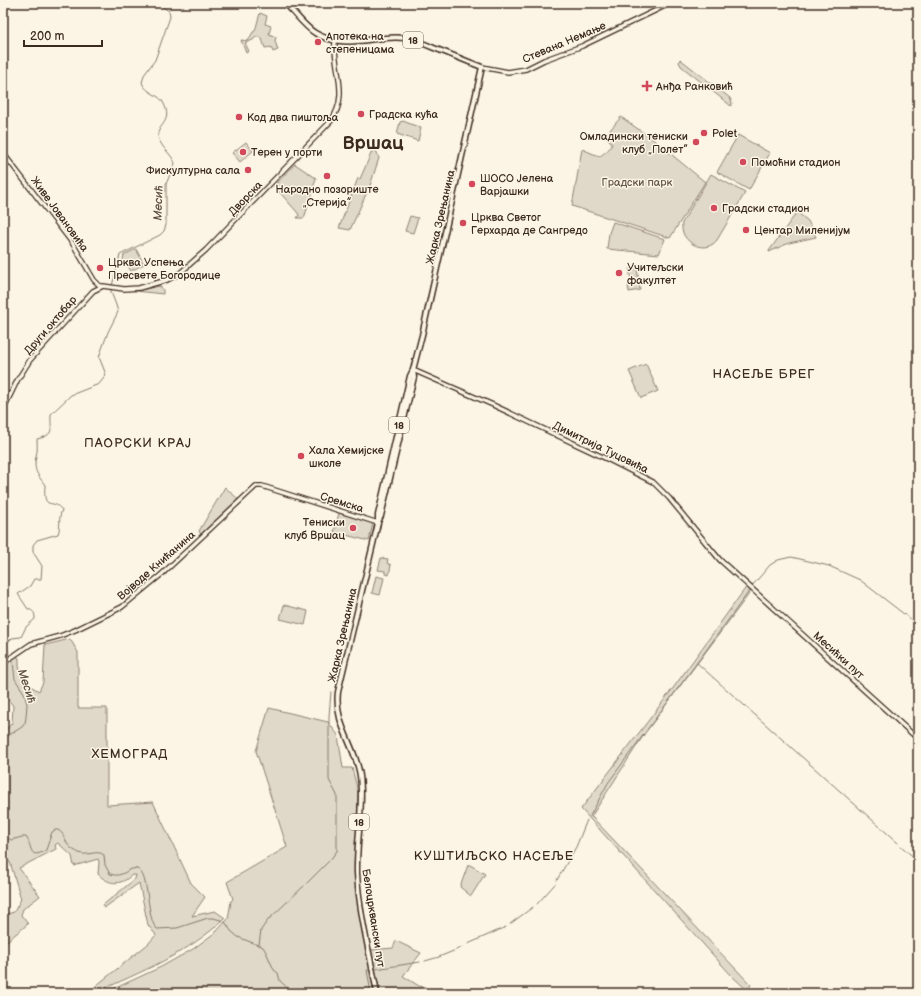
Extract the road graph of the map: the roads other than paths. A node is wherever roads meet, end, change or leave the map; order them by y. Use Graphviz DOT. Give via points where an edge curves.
graph roads {
  1 [pos="285,3"];
  2 [pos="671,3"];
  3 [pos="335,40"];
  4 [pos="482,68"];
  5 [pos="3,153"];
  6 [pos="100,286"];
  7 [pos="413,370"];
  8 [pos="3,410"];
  9 [pos="239,501"];
  10 [pos="378,523"];
  11 [pos="747,585"];
  12 [pos="5,661"];
  13 [pos="918,739"];
  14 [pos="352,751"];
  15 [pos="377,993"];
  1 -- 3 [label="main road, Стевана Немање / 18" via="311,30"];
  2 -- 4 [label="street, Стевана Немање" via="582,46 520,71 501,72"];
  3 -- 4 [label="main road, Стевана Немање / 18" via="350,42 386,37 406,38"];
  3 -- 6 [label="street, Дворска" via="341,96 334,117 304,150 204,252 171,279 127,289"];
  4 -- 7 [label="main road, Жарка Зрењанина / 18"];
  5 -- 6 [label="street, Живе Јовановића" via="73,244"];
  6 -- 8 [label="street, Други октобар" via="82,302 31,359"];
  7 -- 10 [label="main road, Жарка Зрењанина / 18" via="414,377"];
  7 -- 11 [label="street, Димитрија Туцовића" via="493,405 653,482 720,560"];
  9 -- 10 [label="street, Сремска" via="258,486"];
  9 -- 12 [label="street, Војводе Книћанина" via="162,574 122,607 75,630 31,644"];
  10 -- 14 [label="main road, Жарка Зрењанина / 18" via="337,698 340,721"];
  11 -- 13 [label="street, Месићки пут"];
  14 -- 15 [label="main road, Белоцрквански пут / 18" via="358,766 360,784 358,883"];
}
